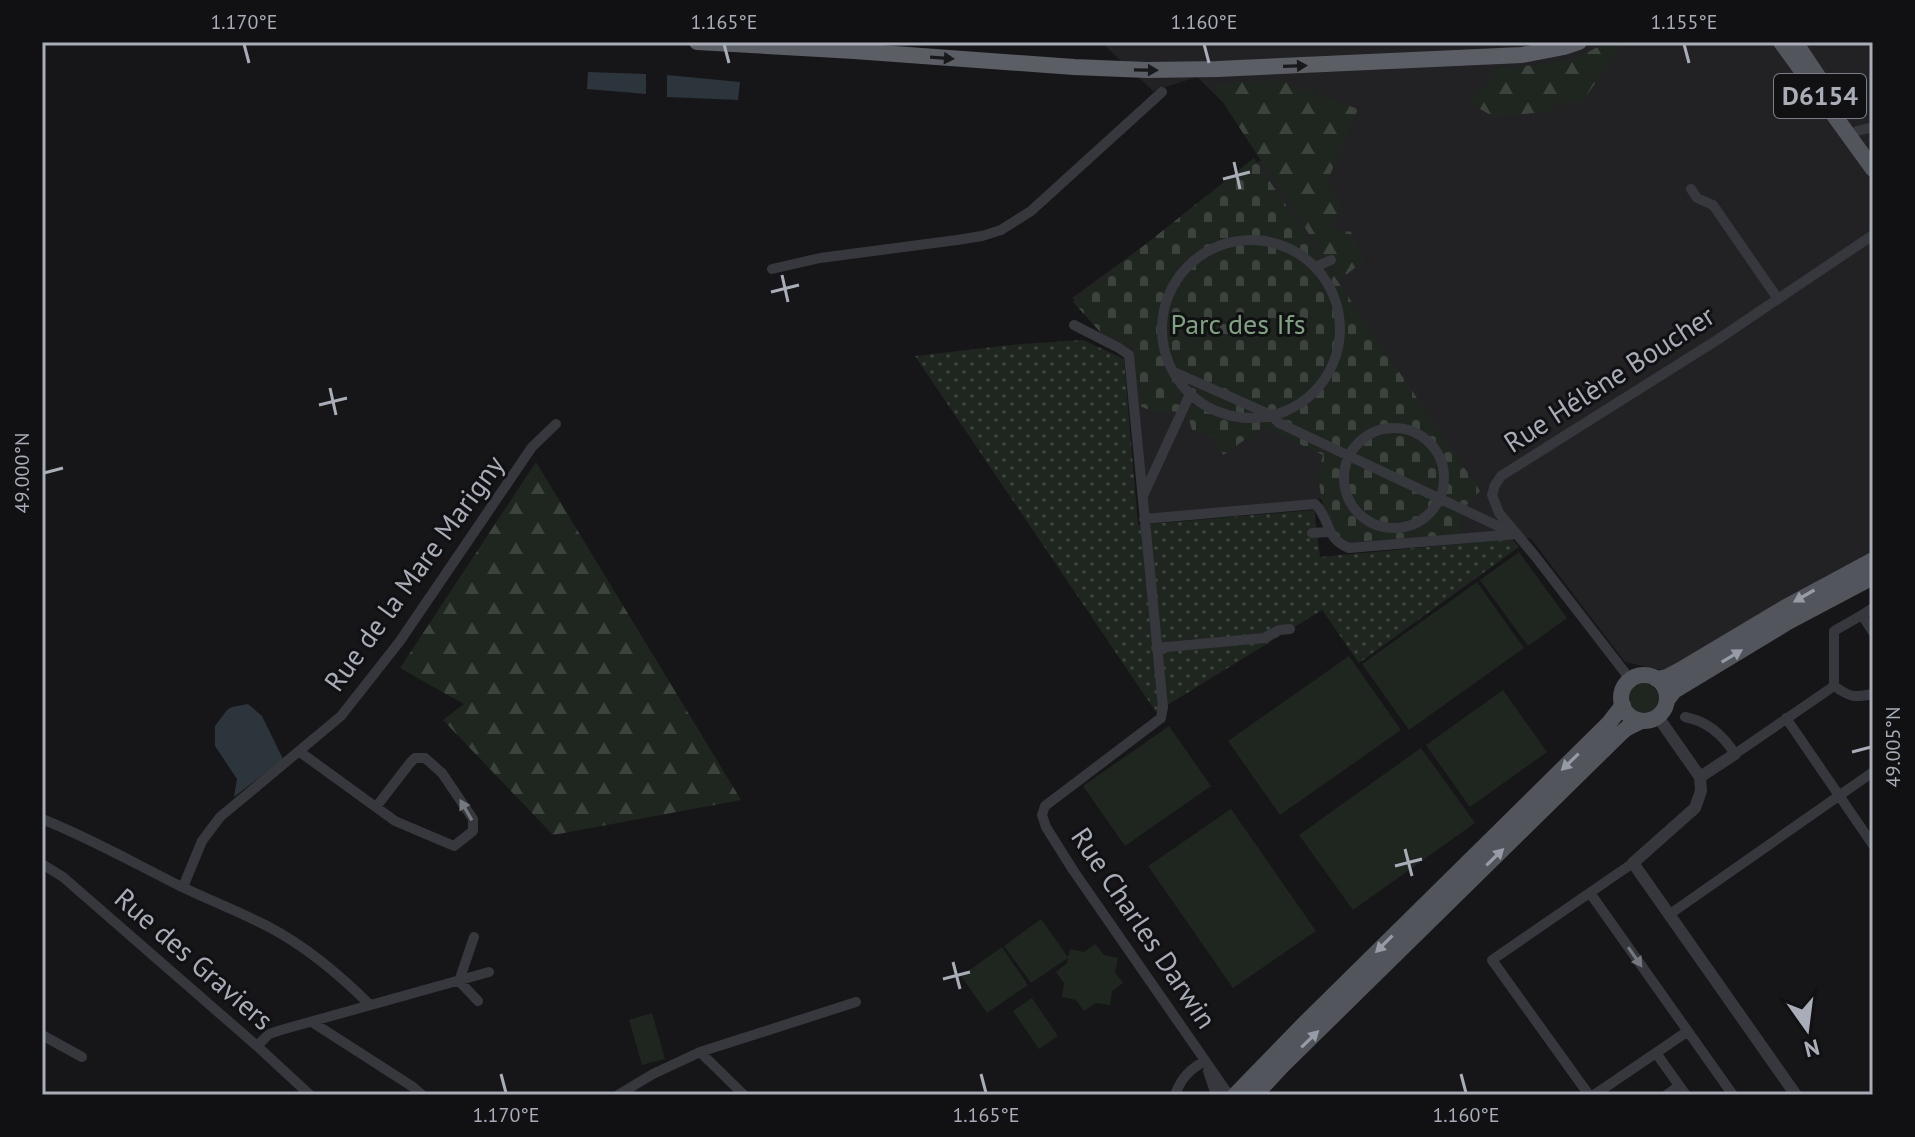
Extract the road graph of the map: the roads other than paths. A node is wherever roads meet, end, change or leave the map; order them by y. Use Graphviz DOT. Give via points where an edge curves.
graph roads {
  1 [pos="697,42"];
  2 [pos="1579,42"];
  3 [pos="1781,42"];
  4 [pos="1795,42"];
  5 [pos="1162,92"];
  6 [pos="1865,129"];
  7 [pos="1873,154"];
  8 [pos="1873,169"];
  9 [pos="1691,189"];
  10 [pos="1873,235"];
  11 [pos="1331,260"];
  12 [pos="1315,267"];
  13 [pos="772,269"];
  14 [pos="1778,299"];
  15 [pos="1074,325"];
  16 [pos="1173,371"];
  17 [pos="1190,394"];
  18 [pos="1271,415"];
  19 [pos="556,424"];
  20 [pos="1349,456"];
  21 [pos="1142,497"];
  22 [pos="1440,499"];
  23 [pos="1144,519"];
  24 [pos="1328,532"];
  25 [pos="1312,533"];
  26 [pos="1516,534"];
  27 [pos="1873,560"];
  28 [pos="1873,577"];
  29 [pos="1873,608"];
  30 [pos="1862,615"];
  31 [pos="1290,629"];
  32 [pos="1873,632"];
  33 [pos="1156,648"];
  34 [pos="1630,679"];
  35 [pos="1656,679"];
  36 [pos="1834,686"];
  37 [pos="1873,694"];
  38 [pos="1668,699"];
  39 [pos="1623,705"];
  40 [pos="1658,717"];
  41 [pos="1685,717"];
  42 [pos="1786,718"];
  43 [pos="1641,721"];
  44 [pos="300,752"];
  45 [pos="1735,754"];
  46 [pos="1873,772"];
  47 [pos="1700,777"];
  48 [pos="1838,796"];
  49 [pos="376,807"];
  50 [pos="42,819"];
  51 [pos="1873,845"];
  52 [pos="1633,863"];
  53 [pos="42,864"];
  54 [pos="183,887"];
  55 [pos="1590,893"];
  56 [pos="1670,914"];
  57 [pos="474,937"];
  58 [pos="489,972"];
  59 [pos="459,981"];
  60 [pos="478,1001"];
  61 [pos="856,1002"];
  62 [pos="370,1005"];
  63 [pos="312,1022"];
  64 [pos="1688,1031"];
  65 [pos="42,1035"];
  66 [pos="257,1046"];
  67 [pos="700,1052"];
  68 [pos="1656,1053"];
  69 [pos="82,1057"];
  70 [pos="1207,1063"];
  71 [pos="1682,1090"];
  72 [pos="310,1095"];
  73 [pos="422,1095"];
  74 [pos="618,1095"];
  75 [pos="744,1095"];
  76 [pos="1175,1095"];
  77 [pos="1216,1095"];
  78 [pos="1232,1095"];
  79 [pos="1255,1095"];
  80 [pos="1592,1095"];
  81 [pos="1666,1095"];
  82 [pos="1733,1095"];
  83 [pos="1796,1095"];
  1 -- 2 [label="highway, one-way" via="1147,70 1522,55"];
  3 -- 8 [label="main road, D6154"];
  4 -- 6 [label="main road, D6154"];
  5 -- 13 [label="street" via="1031,211 1001,230"];
  6 -- 7 [label="main road, D6154"];
  9 -- 14 [label="street" via="1713,205"];
  10 -- 14 [label="street, Rue Hélène Boucher"];
  11 -- 12 [label="street"];
  12 -- 16 [label="street" via="1283,246 1258,240 1220,245 1198,257 1173,286 1164,310 1162,335"];
  12 -- 18 [label="street" via="1337,308 1336,354 1312,394"];
  14 -- 26 [label="street, Rue Hélène Boucher" via="1501,476 1492,495"];
  15 -- 21 [label="street, Rue Charles Darwin" via="1129,355"];
  16 -- 17 [label="street"];
  16 -- 18 [label="street"];
  17 -- 18 [label="street" via="1228,415"];
  17 -- 21 [label="street"];
  18 -- 20 [label="street"];
  19 -- 44 [label="street, Rue de la Mare Marigny" via="532,447 400,641 341,716"];
  20 -- 22 [label="street"];
  20 -- 22 [label="street" via="1378,430 1416,432 1442,461"];
  20 -- 22 [label="street" via="1344,478 1349,500 1373,523 1406,527 1426,517"];
  21 -- 23 [label="street, Rue Charles Darwin"];
  22 -- 26 [label="street"];
  23 -- 24 [label="street" via="1315,504"];
  23 -- 33 [label="street, Rue Charles Darwin"];
  24 -- 25 [label="street"];
  24 -- 26 [label="street" via="1349,548"];
  26 -- 34 [label="street, Rue Hélène Boucher"];
  27 -- 35 [label="main road, one-way"];
  38 -- 28 [label="main road, one-way" via="1788,622"];
  29 -- 30 [label="street"];
  30 -- 32 [label="street"];
  30 -- 36 [label="street" via="1834,631"];
  31 -- 33 [label="street" via="1264,638"];
  33 -- 70 [label="street, Rue Charles Darwin" via="1161,718 1045,806 1042,815 1073,870"];
  34 -- 35 [label="main road" via="1640,674"];
  34 -- 39 [label="main road" via="1622,690"];
  35 -- 38 [label="main road"];
  36 -- 37 [label="street" via="1849,696"];
  36 -- 42 [label="street"];
  38 -- 40 [label="main road"];
  39 -- 43 [label="main road"];
  39 -- 78 [label="main road, one-way"];
  40 -- 43 [label="main road"];
  40 -- 47 [label="street"];
  41 -- 45 [label="street" via="1701,720"];
  42 -- 45 [label="street"];
  42 -- 48 [label="street"];
  79 -- 43 [label="main road, one-way" via="1620,734"];
  44 -- 49 [label="street"];
  44 -- 54 [label="street, Rue de la Mare Marigny" via="220,817 202,841"];
  45 -- 47 [label="street"];
  46 -- 48 [label="street"];
  47 -- 52 [label="street" via="1695,808"];
  48 -- 51 [label="street"];
  48 -- 56 [label="street"];
  49 -- 49 [label="street, one-way" via="395,821 454,846 473,831 473,819 442,773 425,758 415,758"];
  50 -- 54 [label="street"];
  52 -- 55 [label="street"];
  52 -- 56 [label="street"];
  53 -- 66 [label="street, Rue des Graviers"];
  54 -- 62 [label="street" via="314,955"];
  55 -- 64 [label="street, one-way"];
  55 -- 80 [label="street" via="1492,960"];
  56 -- 83 [label="street"];
  57 -- 59 [label="street"];
  58 -- 59 [label="street"];
  59 -- 60 [label="street"];
  59 -- 62 [label="street"];
  61 -- 67 [label="street"];
  62 -- 63 [label="street"];
  63 -- 66 [label="street" via="269,1034"];
  63 -- 73 [label="street"];
  64 -- 68 [label="street"];
  64 -- 82 [label="street"];
  65 -- 69 [label="street"];
  66 -- 72 [label="street, Rue des Graviers"];
  67 -- 74 [label="street"];
  67 -- 75 [label="street"];
  68 -- 71 [label="street"];
  68 -- 80 [label="street"];
  70 -- 76 [label="street" via="1191,1068"];
  70 -- 77 [label="street"];
  70 -- 78 [label="street"];
  71 -- 81 [label="street"];
}
